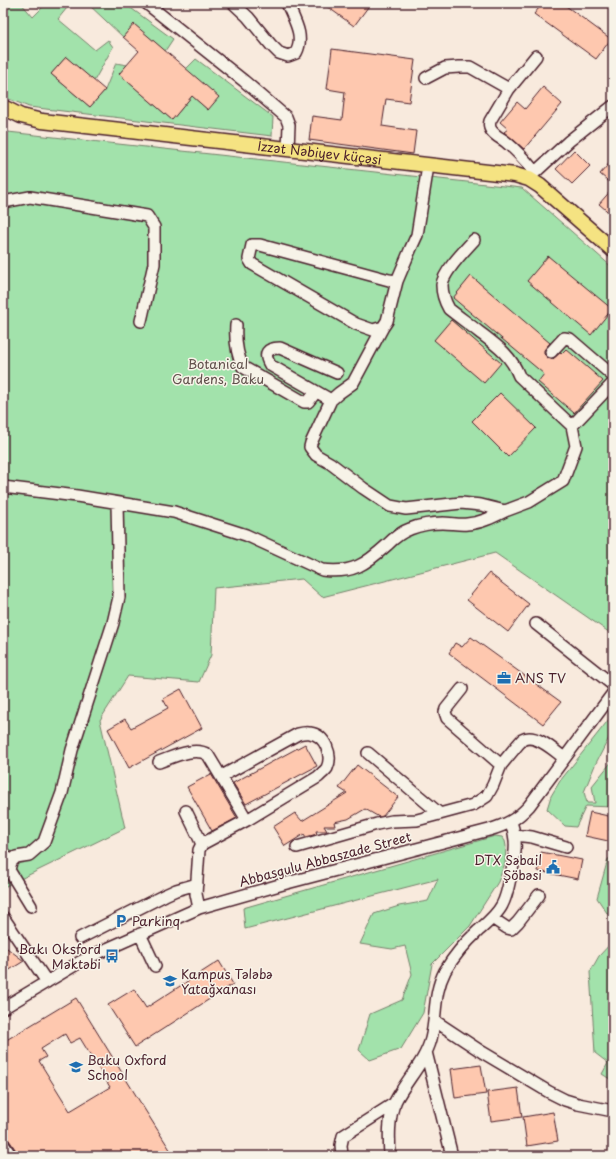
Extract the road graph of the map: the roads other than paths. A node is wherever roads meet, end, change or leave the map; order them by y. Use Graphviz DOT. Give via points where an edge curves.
graph roads {
  1 [pos="146,3"];
  2 [pos="233,3"];
  3 [pos="287,3"];
  4 [pos="536,56"];
  5 [pos="426,78"];
  6 [pos="509,89"];
  7 [pos="613,106"];
  8 [pos="3,107"];
  9 [pos="288,149"];
  10 [pos="428,166"];
  11 [pos="532,175"];
  12 [pos="3,202"];
  13 [pos="474,240"];
  14 [pos="613,250"];
  15 [pos="397,281"];
  16 [pos="141,321"];
  17 [pos="236,325"];
  18 [pos="383,327"];
  19 [pos="550,352"];
  20 [pos="337,374"];
  21 [pos="613,376"];
  22 [pos="613,383"];
  23 [pos="316,392"];
  24 [pos="331,400"];
  25 [pos="572,426"];
  26 [pos="3,487"];
  27 [pos="117,503"];
  28 [pos="505,511"];
  29 [pos="536,624"];
  30 [pos="613,685"];
  31 [pos="462,689"];
  32 [pos="612,696"];
  33 [pos="368,753"];
  34 [pos="564,758"];
  35 [pos="159,762"];
  36 [pos="501,765"];
  37 [pos="222,776"];
  38 [pos="186,811"];
  39 [pos="440,814"];
  40 [pos="247,820"];
  41 [pos="512,822"];
  42 [pos="515,835"];
  43 [pos="202,844"];
  44 [pos="297,847"];
  45 [pos="566,847"];
  46 [pos="3,853"];
  47 [pos="11,862"];
  48 [pos="196,884"];
  49 [pos="539,895"];
  50 [pos="30,906"];
  51 [pos="199,908"];
  52 [pos="492,918"];
  53 [pos="4,921"];
  54 [pos="140,934"];
  55 [pos="80,938"];
  56 [pos="155,966"];
  57 [pos="47,982"];
  58 [pos="3,1008"];
  59 [pos="435,1021"];
  60 [pos="426,1052"];
  61 [pos="395,1103"];
  62 [pos="613,1111"];
  63 [pos="3,1144"];
  64 [pos="11,1156"];
  65 [pos="342,1156"];
  66 [pos="390,1156"];
  67 [pos="452,1156"];
  1 -- 9 [label="street" via="286,118 290,126"];
  2 -- 3 [label="street" via="279,53 288,56 296,53 300,34"];
  4 -- 6 [label="street"];
  5 -- 6 [label="street" via="445,68 470,67"];
  6 -- 11 [label="street" via="490,121 490,129 520,155"];
  7 -- 11 [label="street"];
  8 -- 9 [label="main road, İzzət Nəbiyev küçəsi" via="21,116 42,121"];
  9 -- 10 [label="main road, İzzət Nəbiyev küçəsi"];
  10 -- 11 [label="main road, İzzət Nəbiyev küçəsi"];
  10 -- 15 [label="street" via="417,236"];
  11 -- 14 [label="main road, İzzət Nəbiyev küçəsi" via="540,186"];
  12 -- 16 [label="street" via="30,197 147,216 154,227 154,264"];
  13 -- 25 [label="street" via="451,267 442,284 444,300 449,309 502,349 516,368 518,376"];
  15 -- 18 [label="street"];
  15 -- 18 [label="street" via="252,245 249,259 252,264 356,324 373,330"];
  17 -- 23 [label="street" via="235,341 243,367 304,402 308,402"];
  18 -- 24 [label="street" via="353,383"];
  19 -- 21 [label="street" via="564,338 570,339"];
  20 -- 23 [label="street" via="280,348 270,349 266,358 270,365"];
  22 -- 25 [label="street"];
  23 -- 24 [label="street"];
  24 -- 28 [label="street" via="310,447 316,455 390,506 406,509 461,504 481,505"];
  25 -- 28 [label="street" via="576,446 563,481 529,502"];
  26 -- 27 [label="street"];
  27 -- 28 [label="street" via="174,512 246,535 322,570 332,572 345,571 370,560 409,529 441,523 466,525 487,520"];
  27 -- 47 [label="street" via="119,597 113,623 72,750 62,794 44,842 29,855 16,857"];
  29 -- 30 [label="street"];
  31 -- 36 [label="street" via="446,709 446,718"];
  32 -- 34 [label="street, Abbasgulu Abbaszade Street"];
  33 -- 39 [label="street"];
  34 -- 36 [label="street" via="539,740 529,738 522,740"];
  34 -- 41 [label="street, Abbasgulu Abbaszade Street" via="529,806"];
  35 -- 37 [label="street" via="197,750 208,755"];
  36 -- 39 [label="street" via="487,796 473,805"];
  37 -- 40 [label="street"];
  37 -- 40 [label="street" via="298,734 317,735 327,747 329,754 326,770"];
  38 -- 43 [label="street"];
  39 -- 44 [label="street" via="417,820 377,824"];
  40 -- 43 [label="street"];
  41 -- 42 [label="street"];
  41 -- 51 [label="street, Abbasgulu Abbaszade Street"];
  42 -- 45 [label="street"];
  42 -- 52 [label="street" via="514,861 507,893 502,906"];
  43 -- 48 [label="street" via="199,850"];
  46 -- 47 [label="street"];
  47 -- 50 [label="street" via="10,870"];
  48 -- 51 [label="street"];
  48 -- 55 [label="street" via="165,895"];
  49 -- 52 [label="street" via="511,928"];
  51 -- 54 [label="street, Abbasgulu Abbaszade Street"];
  52 -- 59 [label="street" via="459,951 445,972 439,984"];
  53 -- 57 [label="street"];
  54 -- 56 [label="street"];
  54 -- 57 [label="street, Abbasgulu Abbaszade Street" via="98,953"];
  57 -- 58 [label="street, Abbasgulu Abbaszade Street"];
  59 -- 60 [label="street"];
  59 -- 62 [label="street" via="549,1092 578,1104"];
  60 -- 61 [label="street"];
  60 -- 67 [label="street"];
  61 -- 65 [label="street" via="343,1136"];
  61 -- 66 [label="street" via="389,1136"];
  63 -- 64 [label="street"];
}
